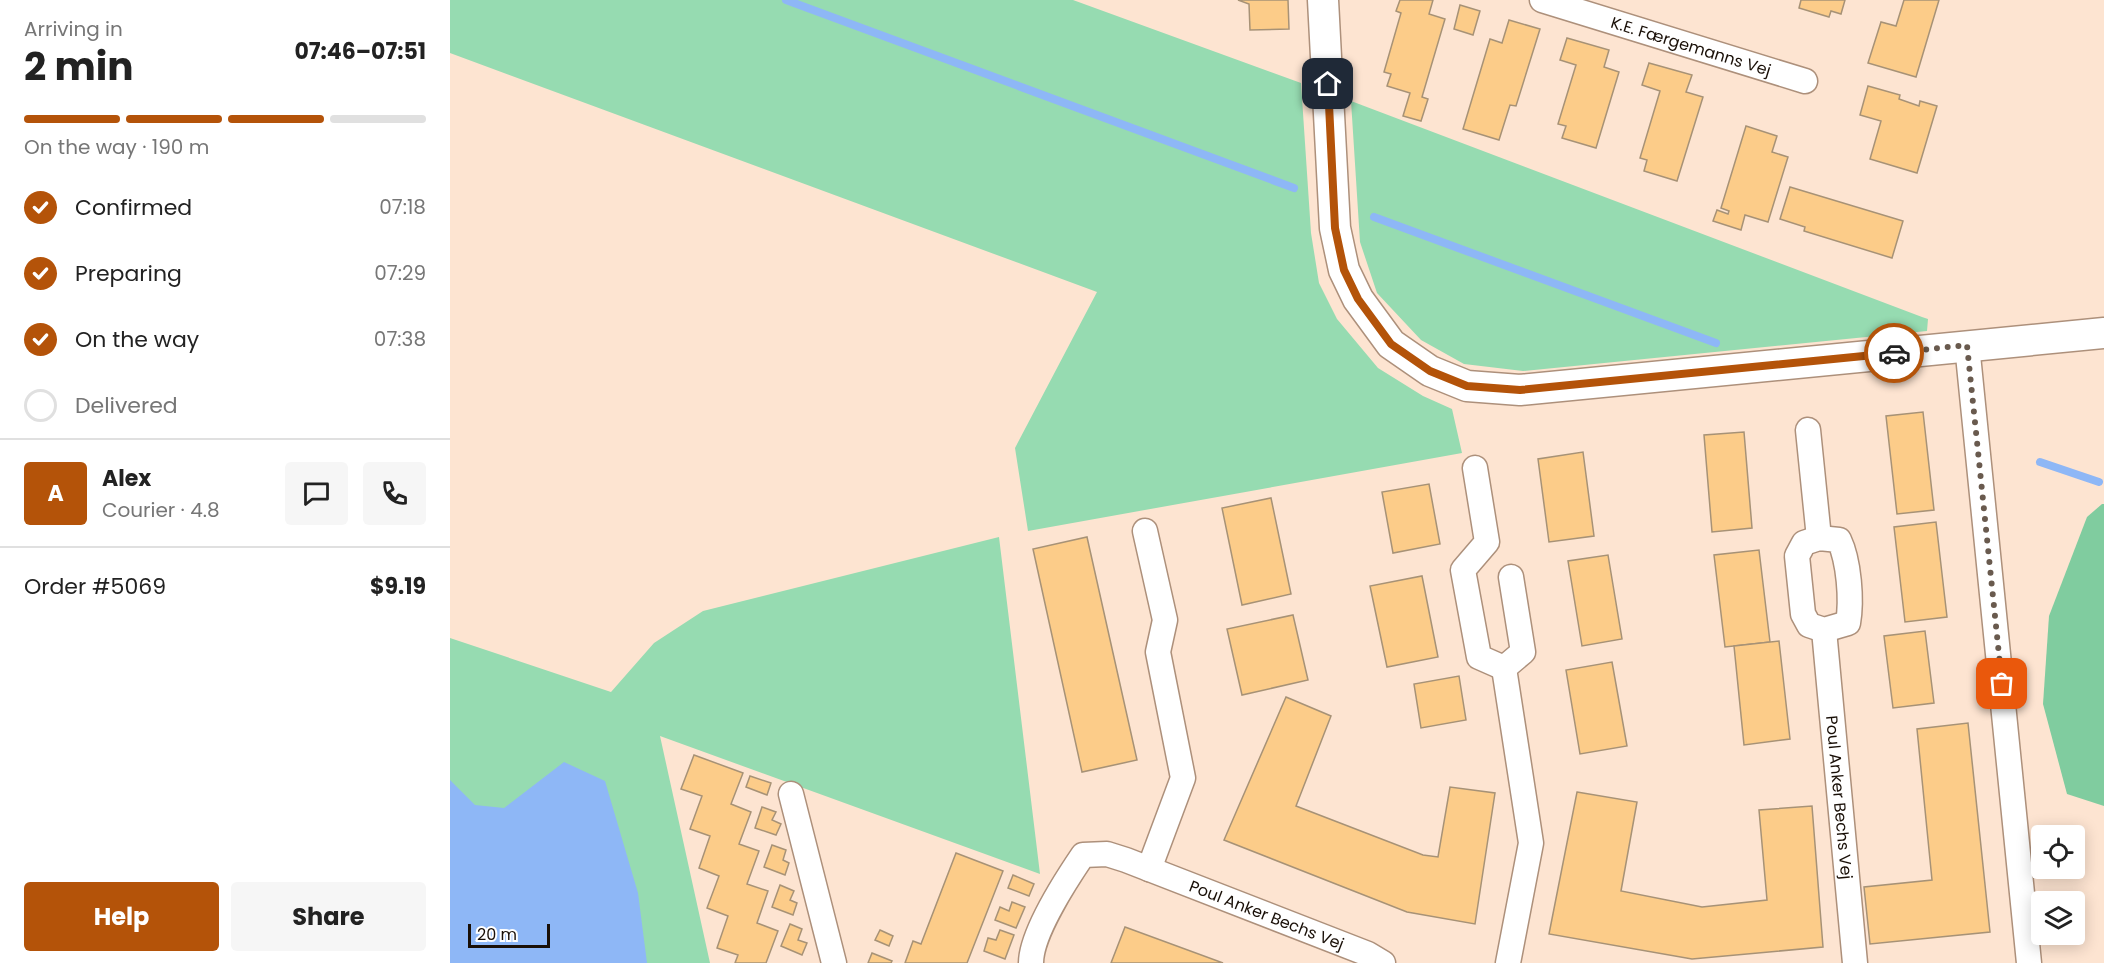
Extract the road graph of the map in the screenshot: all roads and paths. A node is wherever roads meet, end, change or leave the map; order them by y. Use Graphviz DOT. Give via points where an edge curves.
graph roads {
  1 [pos="1323,0"];
  2 [pos="1542,0"];
  3 [pos="1805,81"];
  4 [pos="2104,333"];
  5 [pos="1967,345"];
  6 [pos="1808,430"];
  7 [pos="1475,468"];
  8 [pos="1145,531"];
  9 [pos="1818,537"];
  10 [pos="1511,577"];
  11 [pos="1824,630"];
  12 [pos="1504,668"];
  13 [pos="791,794"];
  14 [pos="1149,869"];
  15 [pos="834,963"];
  16 [pos="1031,963"];
  17 [pos="1383,963"];
  18 [pos="1508,963"];
  19 [pos="1855,963"];
  20 [pos="2030,963"];
  1 -- 5 [label="street" via="1335,228 1344,270 1358,299 1391,344 1430,371 1467,386 1520,390"];
  2 -- 3 [label="street, K.E. Færgemanns Vej"];
  4 -- 5 [label="street"];
  5 -- 20 [label="street"];
  6 -- 9 [label="street"];
  7 -- 12 [label="street" via="1487,542 1463,570 1479,657"];
  8 -- 14 [label="street" via="1165,620 1158,652 1183,778"];
  9 -- 11 [label="street" via="1804,543 1797,556 1803,614 1809,625"];
  9 -- 11 [label="street" via="1839,540 1845,552 1850,609 1848,622"];
  10 -- 12 [label="street" via="1523,652"];
  11 -- 19 [label="street, Poul Anker Bechs Vej"];
  12 -- 18 [label="street" via="1531,843"];
  13 -- 15 [label="street"];
  14 -- 16 [label="street, Poul Anker Bechs Vej" via="1107,855 1083,855 1060,888 1031,951"];
  14 -- 17 [label="street, Poul Anker Bechs Vej"];
}
